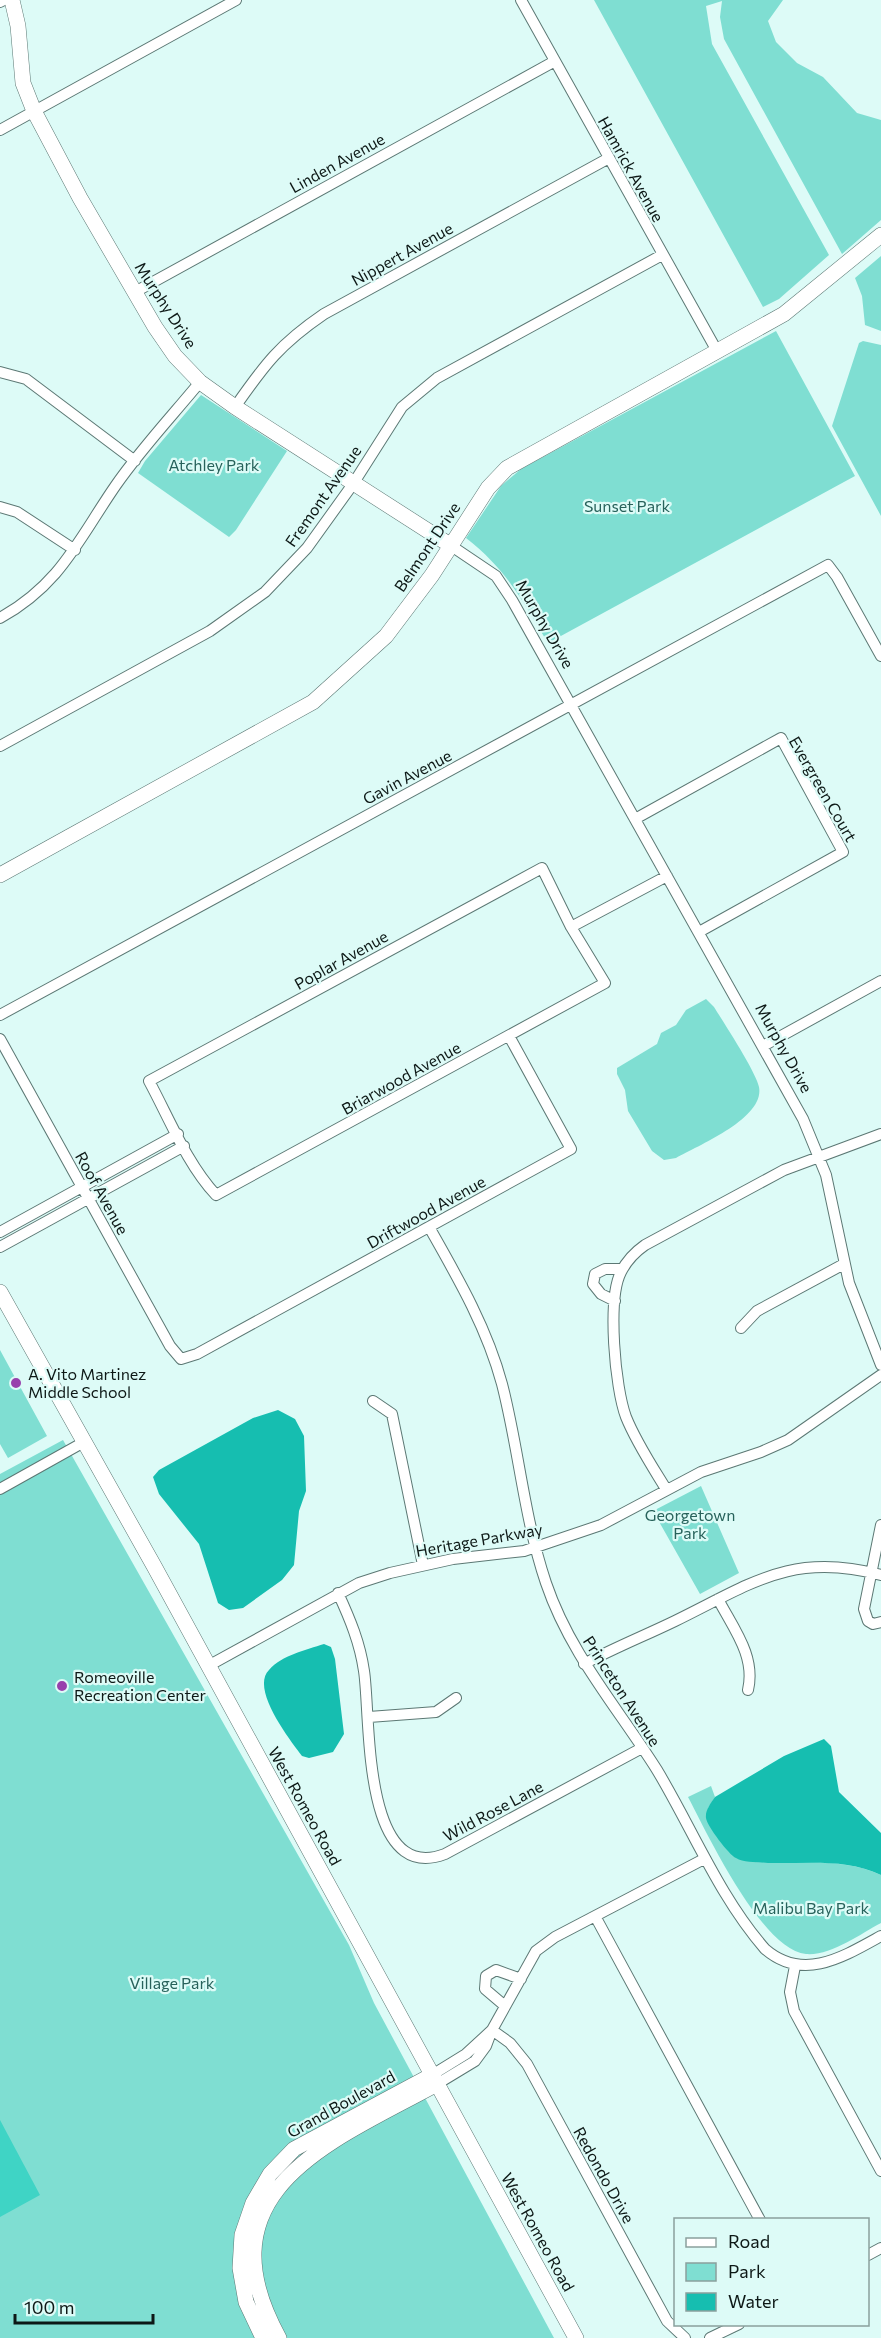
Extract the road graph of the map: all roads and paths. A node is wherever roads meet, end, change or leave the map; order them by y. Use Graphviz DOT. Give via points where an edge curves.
graph roads {
  1 [pos="4,0"];
  2 [pos="12,0"];
  3 [pos="236,0"];
  4 [pos="521,0"];
  5 [pos="0,2"];
  6 [pos="555,61"];
  7 [pos="34,111"];
  8 [pos="0,129"];
  9 [pos="609,158"];
  10 [pos="881,235"];
  11 [pos="662,255"];
  12 [pos="135,292"];
  13 [pos="717,351"];
  14 [pos="0,372"];
  15 [pos="201,382"];
  16 [pos="235,407"];
  17 [pos="135,461"];
  18 [pos="353,484"];
  19 [pos="0,507"];
  20 [pos="450,545"];
  21 [pos="75,550"];
  22 [pos="0,618"];
  23 [pos="881,656"];
  24 [pos="571,705"];
  25 [pos="0,746"];
  26 [pos="635,819"];
  27 [pos="0,875"];
  28 [pos="667,876"];
  29 [pos="571,927"];
  30 [pos="699,932"];
  31 [pos="881,981"];
  32 [pos="0,1015"];
  33 [pos="509,1036"];
  34 [pos="0,1039"];
  35 [pos="763,1046"];
  36 [pos="178,1134"];
  37 [pos="881,1134"];
  38 [pos="184,1146"];
  39 [pos="820,1157"];
  40 [pos="82,1188"];
  41 [pos="88,1199"];
  42 [pos="429,1227"];
  43 [pos="0,1232"];
  44 [pos="0,1247"];
  45 [pos="844,1264"];
  46 [pos="622,1269"];
  47 [pos="0,1292"];
  48 [pos="615,1301"];
  49 [pos="741,1328"];
  50 [pos="181,1359"];
  51 [pos="881,1365"];
  52 [pos="881,1375"];
  53 [pos="373,1401"];
  54 [pos="84,1442"];
  55 [pos="0,1489"];
  56 [pos="666,1489"];
  57 [pos="881,1525"];
  58 [pos="535,1547"];
  59 [pos="423,1565"];
  60 [pos="876,1574"];
  61 [pos="338,1593"];
  62 [pos="718,1599"];
  63 [pos="881,1622"];
  64 [pos="584,1664"];
  65 [pos="208,1666"];
  66 [pos="748,1690"];
  67 [pos="456,1698"];
  68 [pos="369,1717"];
  69 [pos="642,1748"];
  70 [pos="704,1859"];
  71 [pos="595,1916"];
  72 [pos="881,1936"];
  73 [pos="795,1966"];
  74 [pos="520,1979"];
  75 [pos="505,2006"];
  76 [pos="492,2030"];
  77 [pos="434,2080"];
  78 [pos="881,2171"];
  79 [pos="759,2218"];
  80 [pos="737,2326"];
  81 [pos="263,2338"];
  82 [pos="279,2338"];
  83 [pos="576,2338"];
  84 [pos="685,2338"];
  85 [pos="710,2338"];
  1 -- 5 [label="street"];
  2 -- 7 [label="street, Murphy Drive" via="23,83"];
  3 -- 7 [label="street"];
  4 -- 6 [label="street, Hamrick Avenue"];
  6 -- 9 [label="street, Hamrick Avenue"];
  6 -- 12 [label="street, Linden Avenue"];
  7 -- 8 [label="street"];
  7 -- 12 [label="street, Murphy Drive"];
  9 -- 11 [label="street, Hamrick Avenue"];
  9 -- 16 [label="street, Nippert Avenue" via="324,314 269,358"];
  10 -- 13 [label="street, Belmont Drive" via="800,303"];
  11 -- 13 [label="street, Hamrick Avenue"];
  11 -- 18 [label="street, Fremont Avenue" via="437,378 402,407"];
  12 -- 15 [label="street, Murphy Drive" via="175,356"];
  13 -- 20 [label="street, Belmont Drive" via="507,468 493,481"];
  14 -- 17 [label="street" via="26,379"];
  15 -- 16 [label="street, Murphy Drive"];
  15 -- 17 [label="street"];
  16 -- 18 [label="street, Murphy Drive"];
  17 -- 21 [label="street"];
  18 -- 20 [label="street, Murphy Drive"];
  18 -- 25 [label="street, Fremont Avenue" via="307,548 250,604 210,631"];
  19 -- 21 [label="street" via="17,512"];
  20 -- 24 [label="street, Murphy Drive" via="496,576"];
  20 -- 27 [label="street, Belmont Drive" via="386,636 313,702"];
  21 -- 22 [label="street" via="46,587"];
  23 -- 24 [label="street, Gavin Avenue" via="828,565"];
  24 -- 26 [label="street, Murphy Drive"];
  24 -- 32 [label="street, Gavin Avenue"];
  26 -- 28 [label="street, Murphy Drive"];
  26 -- 30 [label="street, Evergreen Court" via="781,738 843,852"];
  28 -- 29 [label="street"];
  28 -- 30 [label="street, Murphy Drive"];
  29 -- 33 [label="street, Briarwood Avenue" via="605,983"];
  29 -- 36 [label="street, Poplar Avenue" via="542,868 149,1081"];
  30 -- 35 [label="street, Murphy Drive"];
  31 -- 35 [label="street"];
  33 -- 38 [label="street, Briarwood Avenue" via="216,1195"];
  33 -- 42 [label="street, Driftwood Avenue" via="571,1149"];
  34 -- 40 [label="street, Roof Avenue"];
  35 -- 39 [label="street, Murphy Drive"];
  36 -- 38 [label="street, Briarwood Avenue"];
  36 -- 40 [label="street"];
  37 -- 39 [label="street"];
  38 -- 41 [label="street"];
  39 -- 45 [label="street, Murphy Drive"];
  39 -- 46 [label="street" via="784,1170 662,1235 637,1251"];
  40 -- 41 [label="street, Roof Avenue"];
  40 -- 43 [label="street"];
  41 -- 44 [label="street"];
  41 -- 50 [label="street, Roof Avenue"];
  42 -- 50 [label="street, Driftwood Avenue" via="197,1354"];
  42 -- 58 [label="street, Princeton Avenue" via="470,1301 493,1355 507,1404"];
  45 -- 49 [label="street" via="757,1311"];
  45 -- 51 [label="street, Murphy Drive"];
  46 -- 48 [label="street"];
  46 -- 48 [label="street" via="605,1269 595,1274 593,1284 601,1294"];
  47 -- 54 [label="street, West Romeo Road"];
  48 -- 56 [label="street" via="614,1349 621,1401 633,1432"];
  52 -- 56 [label="street, Heritage Parkway" via="788,1440"];
  53 -- 59 [label="street" via="392,1414"];
  54 -- 55 [label="street"];
  54 -- 65 [label="street, West Romeo Road"];
  56 -- 58 [label="street, Heritage Parkway" via="601,1525"];
  57 -- 60 [label="street"];
  58 -- 59 [label="street, Heritage Parkway"];
  58 -- 64 [label="street, Princeton Avenue" via="556,1609"];
  59 -- 61 [label="street, Heritage Parkway"];
  60 -- 62 [label="street" via="843,1566 816,1565 761,1577"];
  60 -- 63 [label="street" via="865,1615 873,1624"];
  61 -- 65 [label="street, Heritage Parkway"];
  61 -- 68 [label="street, Wild Rose Lane" via="357,1639"];
  62 -- 64 [label="street"];
  62 -- 66 [label="street" via="750,1659"];
  64 -- 69 [label="street, Princeton Avenue"];
  65 -- 77 [label="street, West Romeo Road"];
  67 -- 68 [label="street" via="436,1712"];
  68 -- 69 [label="street, Wild Rose Lane" via="372,1773 385,1825 406,1852 425,1858 445,1854"];
  69 -- 70 [label="street, Princeton Avenue"];
  70 -- 71 [label="street"];
  70 -- 73 [label="street, Princeton Avenue" via="765,1949"];
  71 -- 74 [label="street" via="536,1951"];
  71 -- 79 [label="street"];
  72 -- 73 [label="street" via="825,1963"];
  73 -- 78 [label="street" via="790,1992 794,2011"];
  74 -- 75 [label="street"];
  74 -- 75 [label="street" via="496,1970 486,1976 485,1989"];
  75 -- 76 [label="street"];
  76 -- 77 [label="street" via="475,2061"];
  76 -- 84 [label="street, Redondo Drive" via="510,2043 527,2064 667,2320"];
  77 -- 81 [label="street, Grand Boulevard" via="294,2149 270,2174 253,2203 242,2235 240,2268 246,2302"];
  77 -- 82 [label="street, Grand Boulevard" via="306,2158 274,2193 257,2235 254,2259 259,2298"];
  77 -- 83 [label="street, West Romeo Road"];
  80 -- 85 [label="street"];
}
